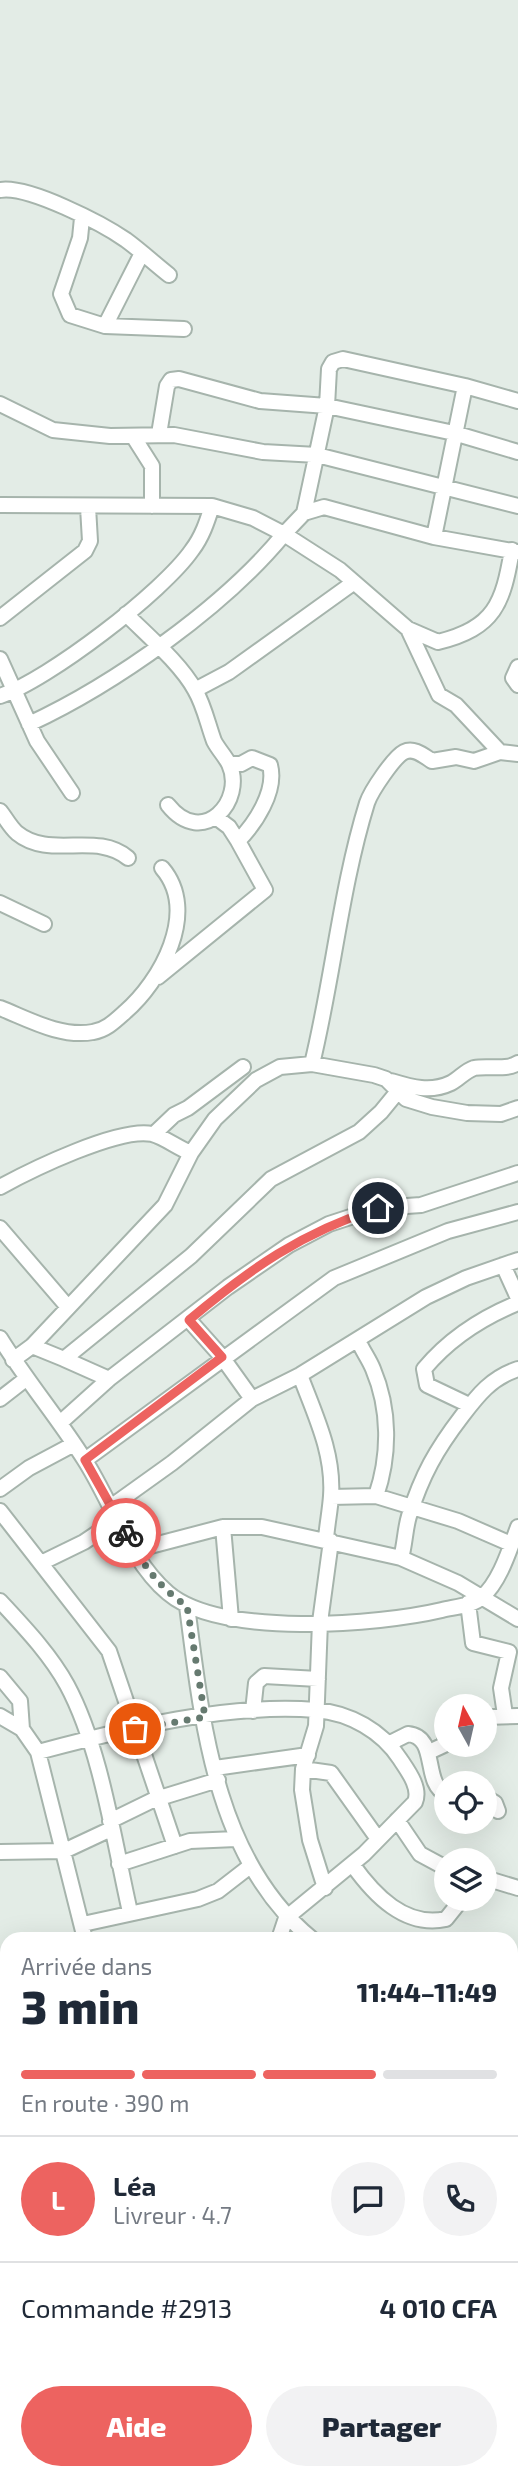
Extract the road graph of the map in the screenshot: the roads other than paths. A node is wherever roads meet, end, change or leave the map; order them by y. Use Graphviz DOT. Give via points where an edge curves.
graph roads {
  1 [pos="0,190"];
  2 [pos="82,218"];
  3 [pos="142,253"];
  4 [pos="169,275"];
  5 [pos="105,326"];
  6 [pos="184,329"];
  7 [pos="465,386"];
  8 [pos="518,401"];
  9 [pos="0,404"];
  10 [pos="327,406"];
  11 [pos="454,433"];
  12 [pos="159,434"];
  13 [pos="133,436"];
  14 [pos="518,452"];
  15 [pos="317,455"];
  16 [pos="446,486"];
  17 [pos="0,505"];
  18 [pos="152,506"];
  19 [pos="212,506"];
  20 [pos="518,506"];
  21 [pos="89,507"];
  22 [pos="304,513"];
  23 [pos="284,534"];
  24 [pos="434,537"];
  25 [pos="515,551"];
  26 [pos="353,583"];
  27 [pos="126,614"];
  28 [pos="0,618"];
  29 [pos="408,629"];
  30 [pos="158,646"];
  31 [pos="0,659"];
  32 [pos="518,667"];
  33 [pos="518,685"];
  34 [pos="16,689"];
  35 [pos="195,690"];
  36 [pos="0,696"];
  37 [pos="29,724"];
  38 [pos="500,752"];
  39 [pos="518,754"];
  40 [pos="229,764"];
  41 [pos="72,793"];
  42 [pos="168,805"];
  43 [pos="0,811"];
  44 [pos="217,818"];
  45 [pos="239,841"];
  46 [pos="128,858"];
  47 [pos="162,869"];
  48 [pos="0,903"];
  49 [pos="44,923"];
  50 [pos="157,978"];
  51 [pos="0,1008"];
  52 [pos="518,1063"];
  53 [pos="312,1064"];
  54 [pos="243,1066"];
  55 [pos="386,1079"];
  56 [pos="399,1090"];
  57 [pos="518,1108"];
  58 [pos="154,1134"];
  59 [pos="191,1153"];
  60 [pos="518,1173"];
  61 [pos="0,1187"];
  62 [pos="518,1212"];
  63 [pos="0,1228"];
  64 [pos="518,1260"];
  65 [pos="503,1265"];
  66 [pos="518,1298"];
  67 [pos="518,1303"];
  68 [pos="67,1307"];
  69 [pos="189,1320"];
  70 [pos="0,1338"];
  71 [pos="358,1340"];
  72 [pos="32,1346"];
  73 [pos="222,1357"];
  74 [pos="64,1359"];
  75 [pos="13,1360"];
  76 [pos="518,1369"];
  77 [pos="300,1375"];
  78 [pos="27,1378"];
  79 [pos="109,1379"];
  80 [pos="0,1399"];
  81 [pos="252,1399"];
  82 [pos="469,1405"];
  83 [pos="60,1423"];
  84 [pos="74,1444"];
  85 [pos="85,1460"];
  86 [pos="0,1489"];
  87 [pos="376,1496"];
  88 [pos="331,1497"];
  89 [pos="412,1507"];
  90 [pos="0,1511"];
  91 [pos="115,1512"];
  92 [pos="223,1527"];
  93 [pos="518,1527"];
  94 [pos="329,1540"];
  95 [pos="511,1544"];
  96 [pos="135,1550"];
  97 [pos="401,1558"];
  98 [pos="43,1562"];
  99 [pos="0,1601"];
  100 [pos="475,1601"];
  101 [pos="187,1606"];
  102 [pos="231,1619"];
  103 [pos="518,1619"];
  104 [pos="320,1622"];
  105 [pos="0,1677"];
  106 [pos="318,1679"];
  107 [pos="317,1710"];
  108 [pos="253,1712"];
  109 [pos="0,1716"];
  110 [pos="512,1716"];
  111 [pos="205,1717"];
  112 [pos="22,1729"];
  113 [pos="135,1729"];
  114 [pos="88,1738"];
  115 [pos="390,1742"];
  116 [pos="434,1750"];
  117 [pos="38,1752"];
  118 [pos="429,1752"];
  119 [pos="308,1755"];
  120 [pos="303,1769"];
  121 [pos="216,1774"];
  122 [pos="434,1777"];
  123 [pos="159,1798"];
  124 [pos="397,1820"];
  125 [pos="110,1825"];
  126 [pos="236,1839"];
  127 [pos="378,1839"];
  128 [pos="176,1846"];
  129 [pos="64,1851"];
  130 [pos="0,1852"];
  131 [pos="434,1862"];
  132 [pos="119,1864"];
  133 [pos="352,1864"];
  134 [pos="249,1867"];
  135 [pos="497,1882"];
  136 [pos="325,1888"];
  137 [pos="518,1888"];
  138 [pos="452,1911"];
  139 [pos="130,1912"];
  140 [pos="286,1918"];
  141 [pos="84,1932"];
  142 [pos="281,1932"];
  143 [pos="303,1932"];
  1 -- 2 [label="street" via="15,190"];
  2 -- 3 [label="street" via="125,239"];
  2 -- 5 [label="street" via="61,294 63,304 70,315"];
  3 -- 4 [label="street"];
  3 -- 5 [label="street"];
  5 -- 6 [label="street"];
  7 -- 8 [label="street"];
  7 -- 10 [label="street" via="342,359 329,369"];
  7 -- 11 [label="street"];
  9 -- 13 [label="street" via="52,430"];
  10 -- 11 [label="street"];
  10 -- 12 [label="street" via="260,401 171,380"];
  10 -- 15 [label="street"];
  11 -- 14 [label="street"];
  11 -- 16 [label="street"];
  12 -- 13 [label="street"];
  12 -- 15 [label="street" via="263,452"];
  13 -- 18 [label="street" via="152,466"];
  15 -- 16 [label="street"];
  15 -- 22 [label="street"];
  16 -- 20 [label="street"];
  16 -- 24 [label="street"];
  17 -- 21 [label="street"];
  18 -- 19 [label="street"];
  18 -- 21 [label="street"];
  19 -- 23 [label="street" via="253,518"];
  19 -- 27 [label="street" via="192,551"];
  21 -- 28 [label="street" via="90,541 85,551"];
  22 -- 23 [label="street"];
  22 -- 24 [label="street" via="324,507"];
  23 -- 26 [label="street" via="340,569"];
  23 -- 30 [label="street" via="223,594"];
  24 -- 25 [label="street"];
  25 -- 29 [label="street" via="488,620 438,642"];
  26 -- 29 [label="street"];
  26 -- 35 [label="street" via="229,672"];
  27 -- 30 [label="street"];
  27 -- 34 [label="street"];
  29 -- 38 [label="street" via="439,695 456,705"];
  30 -- 35 [label="street"];
  30 -- 37 [label="street"];
  31 -- 34 [label="street"];
  32 -- 33 [label="street" via="513,678"];
  34 -- 36 [label="street"];
  34 -- 37 [label="street"];
  35 -- 40 [label="street"];
  37 -- 41 [label="street" via="47,760"];
  38 -- 39 [label="street"];
  38 -- 53 [label="street" via="474,761 456,757 432,761 407,750 368,800"];
  40 -- 44 [label="street" via="231,787"];
  40 -- 45 [label="street" via="252,758 271,768 268,793 258,817"];
  42 -- 44 [label="street" via="181,818 211,822"];
  43 -- 46 [label="street" via="17,833 30,839 52,846 88,844"];
  44 -- 45 [label="street"];
  45 -- 50 [label="street" via="265,890"];
  47 -- 50 [label="street" via="171,882 176,919 173,941"];
  48 -- 49 [label="street"];
  50 -- 51 [label="street" via="110,1025 92,1032 65,1032"];
  52 -- 55 [label="street" via="470,1069 449,1084 431,1088 416,1089"];
  53 -- 55 [label="street"];
  53 -- 59 [label="street" via="280,1067 256,1080 215,1119"];
  54 -- 58 [label="street"];
  55 -- 56 [label="street"];
  56 -- 57 [label="street" via="406,1099 467,1113 501,1114"];
  56 -- 74 [label="street" via="359,1132 271,1178 191,1256"];
  58 -- 59 [label="street"];
  58 -- 61 [label="street" via="133,1134 75,1150"];
  59 -- 68 [label="street" via="165,1205"];
  60 -- 69 [label="street" via="421,1205 378,1208 329,1224 259,1266"];
  62 -- 73 [label="street" via="448,1231 334,1278"];
  63 -- 68 [label="street"];
  64 -- 65 [label="street"];
  65 -- 66 [label="street"];
  65 -- 71 [label="street" via="426,1297"];
  67 -- 82 [label="street" via="462,1332 424,1369 427,1385"];
  68 -- 72 [label="street"];
  69 -- 73 [label="street"];
  69 -- 79 [label="street"];
  70 -- 75 [label="street"];
  71 -- 77 [label="street"];
  71 -- 87 [label="street" via="378,1383 386,1424 385,1458"];
  72 -- 74 [label="street"];
  72 -- 75 [label="street"];
  73 -- 81 [label="street"];
  73 -- 85 [label="street"];
  74 -- 79 [label="street"];
  75 -- 78 [label="street"];
  76 -- 82 [label="street" via="502,1374"];
  77 -- 81 [label="street"];
  77 -- 88 [label="street" via="324,1438"];
  78 -- 80 [label="street"];
  78 -- 83 [label="street"];
  79 -- 83 [label="street"];
  81 -- 91 [label="street"];
  82 -- 89 [label="street" via="428,1464"];
  83 -- 84 [label="street"];
  84 -- 85 [label="street"];
  84 -- 86 [label="street"];
  85 -- 91 [label="street"];
  87 -- 88 [label="street"];
  87 -- 89 [label="street"];
  88 -- 94 [label="street"];
  89 -- 95 [label="street"];
  89 -- 97 [label="street"];
  90 -- 98 [label="street"];
  91 -- 96 [label="street"];
  91 -- 98 [label="street" via="84,1542"];
  92 -- 94 [label="street" via="262,1527"];
  92 -- 96 [label="street"];
  92 -- 102 [label="street"];
  93 -- 95 [label="street"];
  94 -- 97 [label="street"];
  94 -- 104 [label="street"];
  95 -- 100 [label="street" via="491,1587"];
  96 -- 101 [label="street" via="150,1574"];
  97 -- 100 [label="street" via="458,1583"];
  98 -- 113 [label="street" via="109,1651"];
  99 -- 114 [label="street" via="66,1683"];
  100 -- 103 [label="street"];
  100 -- 104 [label="street" via="414,1616"];
  100 -- 110 [label="street" via="473,1643 509,1652 501,1688"];
  101 -- 102 [label="street"];
  101 -- 111 [label="street"];
  102 -- 104 [label="street"];
  104 -- 106 [label="street"];
  105 -- 112 [label="street" via="20,1701"];
  106 -- 107 [label="street"];
  106 -- 108 [label="street" via="264,1676 256,1683"];
  107 -- 108 [label="street"];
  107 -- 115 [label="street" via="353,1720"];
  107 -- 119 [label="street"];
  108 -- 111 [label="street"];
  109 -- 112 [label="street"];
  111 -- 113 [label="street"];
  111 -- 121 [label="street"];
  112 -- 117 [label="street"];
  113 -- 114 [label="street"];
  113 -- 123 [label="street"];
  114 -- 117 [label="street"];
  114 -- 125 [label="street"];
  115 -- 118 [label="street" via="413,1734"];
  115 -- 124 [label="street" via="417,1792 415,1802"];
  116 -- 118 [label="street"];
  117 -- 129 [label="street"];
  118 -- 122 [label="street"];
  119 -- 120 [label="street"];
  119 -- 121 [label="street"];
  120 -- 127 [label="street" via="331,1773"];
  120 -- 136 [label="street" via="302,1806"];
  121 -- 123 [label="street"];
  121 -- 126 [label="street"];
  123 -- 125 [label="street"];
  123 -- 128 [label="street"];
  124 -- 127 [label="street"];
  124 -- 131 [label="street" via="419,1854"];
  125 -- 129 [label="street"];
  125 -- 132 [label="street"];
  126 -- 128 [label="street" via="214,1838"];
  126 -- 134 [label="street"];
  127 -- 133 [label="street"];
  128 -- 132 [label="street"];
  129 -- 130 [label="street"];
  129 -- 141 [label="street"];
  132 -- 139 [label="street"];
  133 -- 136 [label="street"];
  133 -- 138 [label="street" via="389,1905 422,1922 446,1919"];
  134 -- 139 [label="street" via="218,1891 198,1899"];
  134 -- 140 [label="street"];
  135 -- 137 [label="street"];
  136 -- 140 [label="street"];
  139 -- 141 [label="street"];
  140 -- 142 [label="street"];
  140 -- 143 [label="street"];
}
